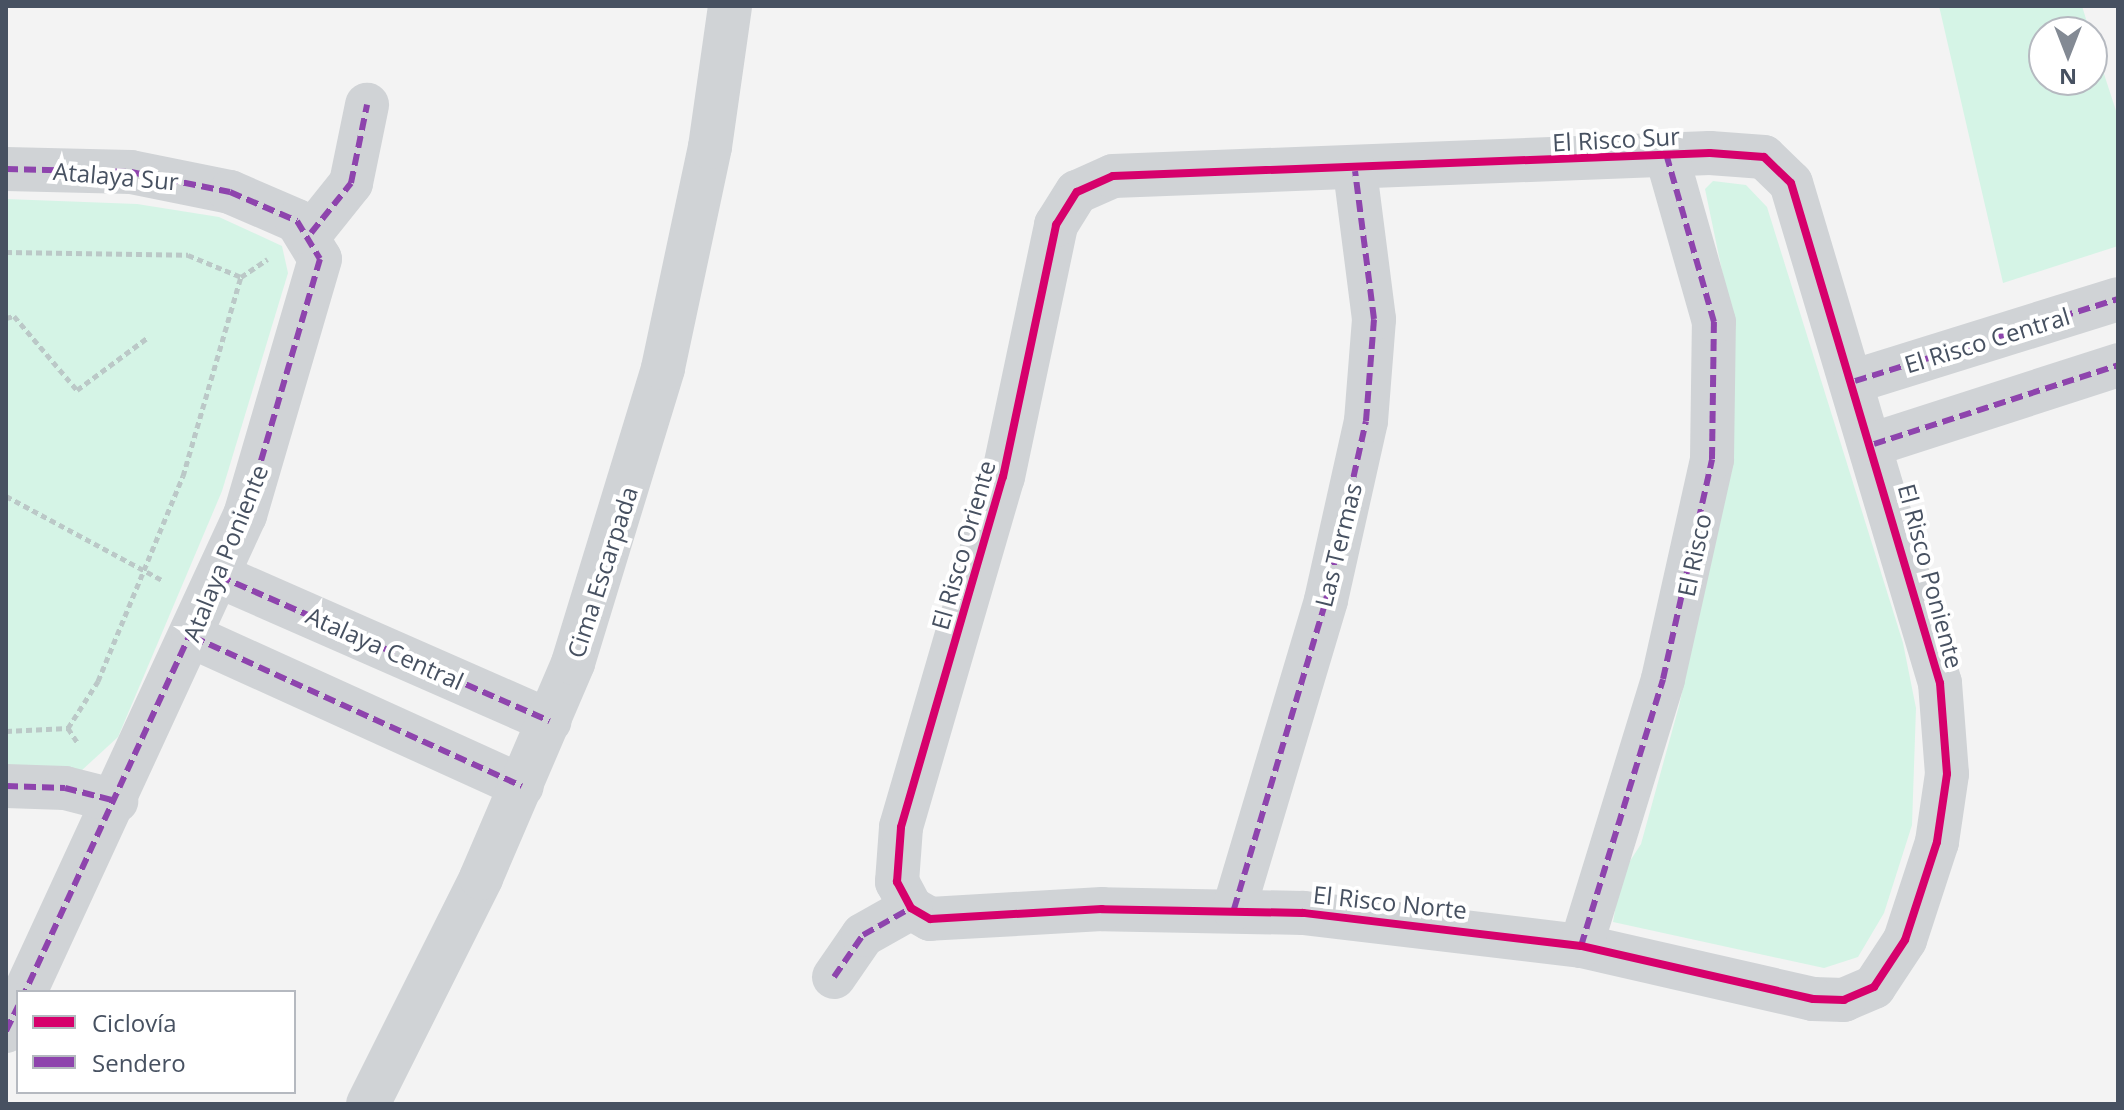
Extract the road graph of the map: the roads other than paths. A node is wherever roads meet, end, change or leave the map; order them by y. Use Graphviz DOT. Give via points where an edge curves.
graph roads {
  1 [pos="730,6"];
  2 [pos="367,105"];
  3 [pos="1667,157"];
  4 [pos="1776,162"];
  5 [pos="6,169"];
  6 [pos="1355,171"];
  7 [pos="1077,192"];
  8 [pos="311,233"];
  9 [pos="2118,299"];
  10 [pos="2118,365"];
  11 [pos="1855,381"];
  12 [pos="1874,444"];
  13 [pos="206,606"];
  14 [pos="550,721"];
  15 [pos="6,786"];
  16 [pos="522,786"];
  17 [pos="116,801"];
  18 [pos="911,908"];
  19 [pos="1234,909"];
  20 [pos="1581,946"];
  21 [pos="834,977"];
  22 [pos="26,990"];
  23 [pos="1860,996"];
  24 [pos="16,1010"];
  25 [pos="6,1031"];
  26 [pos="368,1104"];
  1 -- 14 [label="street, Cima Escarpada" via="710,147 663,368"];
  2 -- 8 [label="street" via="351,183"];
  3 -- 4 [label="street, El Risco Sur" via="1746,153"];
  3 -- 6 [label="street, El Risco Sur"];
  3 -- 20 [label="street, El Risco" via="1714,322 1712,459 1663,679"];
  4 -- 11 [label="street, El Risco Poniente" via="1796,196"];
  5 -- 8 [label="street, Atalaya Sur" via="164,176 263,203"];
  6 -- 7 [label="street, El Risco Sur" via="1113,176"];
  6 -- 19 [label="street, Las Termas" via="1374,319 1366,421 1326,600"];
  7 -- 18 [label="street, El Risco Oriente" via="1056,225 1006,465 901,827 897,882"];
  8 -- 13 [label="street, Atalaya Poniente" via="320,259 313,293 259,475"];
  9 -- 11 [label="street, El Risco Central"];
  10 -- 12 [label="street"];
  11 -- 12 [label="street, El Risco Poniente"];
  12 -- 23 [label="street, El Risco Poniente" via="1933,649 1947,774 1932,864 1905,940 1883,978"];
  13 -- 14 [label="street, Atalaya Central"];
  13 -- 16 [label="street"];
  13 -- 17 [label="street, Atalaya Poniente"];
  14 -- 16 [label="street, Cima Escarpada"];
  15 -- 17 [label="street"];
  16 -- 26 [label="street, Cima Escarpada"];
  17 -- 22 [label="street, Atalaya Poniente"];
  18 -- 19 [label="street, El Risco Norte" via="930,919"];
  18 -- 21 [label="street" via="863,935"];
  19 -- 20 [label="street, El Risco Norte"];
  20 -- 23 [label="street, El Risco Norte" via="1813,999"];
  24 -- 25 [label="street"];
}
